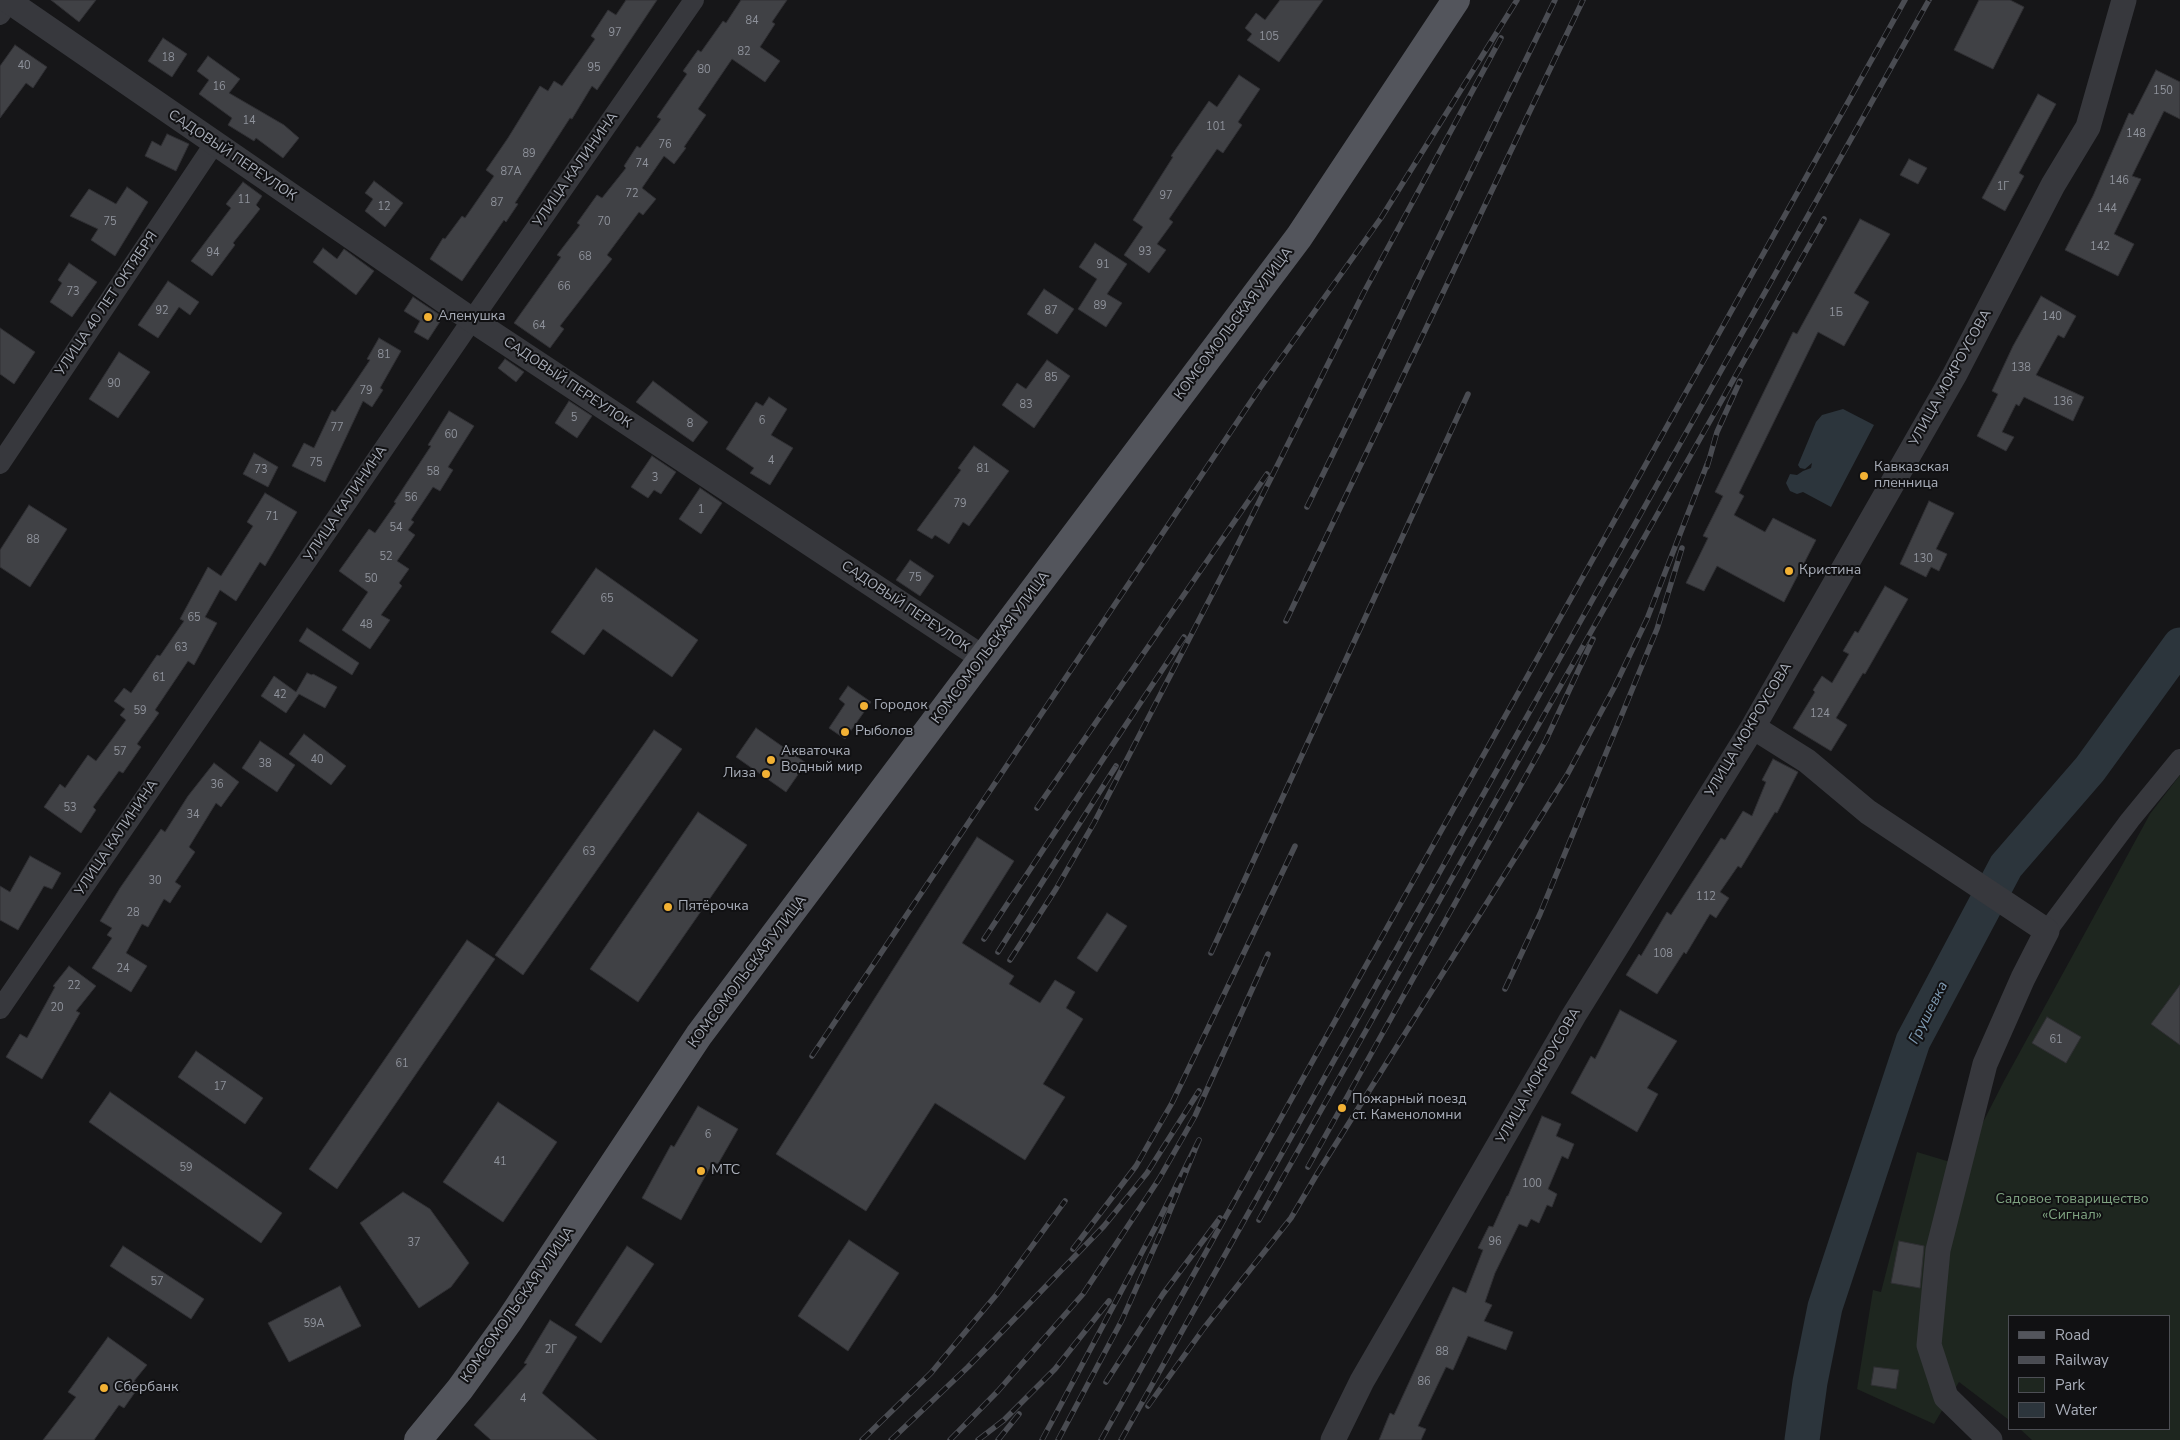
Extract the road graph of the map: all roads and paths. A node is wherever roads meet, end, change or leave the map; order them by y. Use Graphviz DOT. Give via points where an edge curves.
graph roads {
  1 [pos="694,0"];
  2 [pos="1456,0"];
  3 [pos="2124,0"];
  4 [pos="6,4"];
  5 [pos="214,144"];
  6 [pos="472,320"];
  7 [pos="0,464"];
  8 [pos="983,658"];
  9 [pos="1753,727"];
  10 [pos="2180,759"];
  11 [pos="2047,931"];
  12 [pos="0,1009"];
  13 [pos="418,1440"];
  14 [pos="1333,1440"];
  15 [pos="1990,1440"];
  1 -- 6 [label="street, УЛИЦА КАЛИНИНА"];
  2 -- 8 [label="main road, КОМСОМОЛЬСКАЯ УЛИЦА" via="1299,237"];
  3 -- 9 [label="street, УЛИЦА МОКРОУСОВА" via="2088,127 2053,184 1955,374"];
  4 -- 5 [label="street, САДОВЫЙ ПЕРЕУЛОК"];
  5 -- 6 [label="street, САДОВЫЙ ПЕРЕУЛОК"];
  5 -- 7 [label="street, УЛИЦА 40 ЛЕТ ОКТЯБРЯ"];
  6 -- 8 [label="street, САДОВЫЙ ПЕРЕУЛОК"];
  6 -- 12 [label="street, УЛИЦА КАЛИНИНА"];
  8 -- 13 [label="main road, КОМСОМОЛЬСКАЯ УЛИЦА" via="699,1035 509,1321"];
  9 -- 11 [label="street" via="1807,761 1868,812"];
  9 -- 14 [label="street, УЛИЦА МОКРОУСОВА" via="1574,1015 1362,1381"];
  10 -- 11 [label="street"];
  11 -- 15 [label="street" via="1985,1064 1938,1250 1929,1344 1946,1397"];
}
